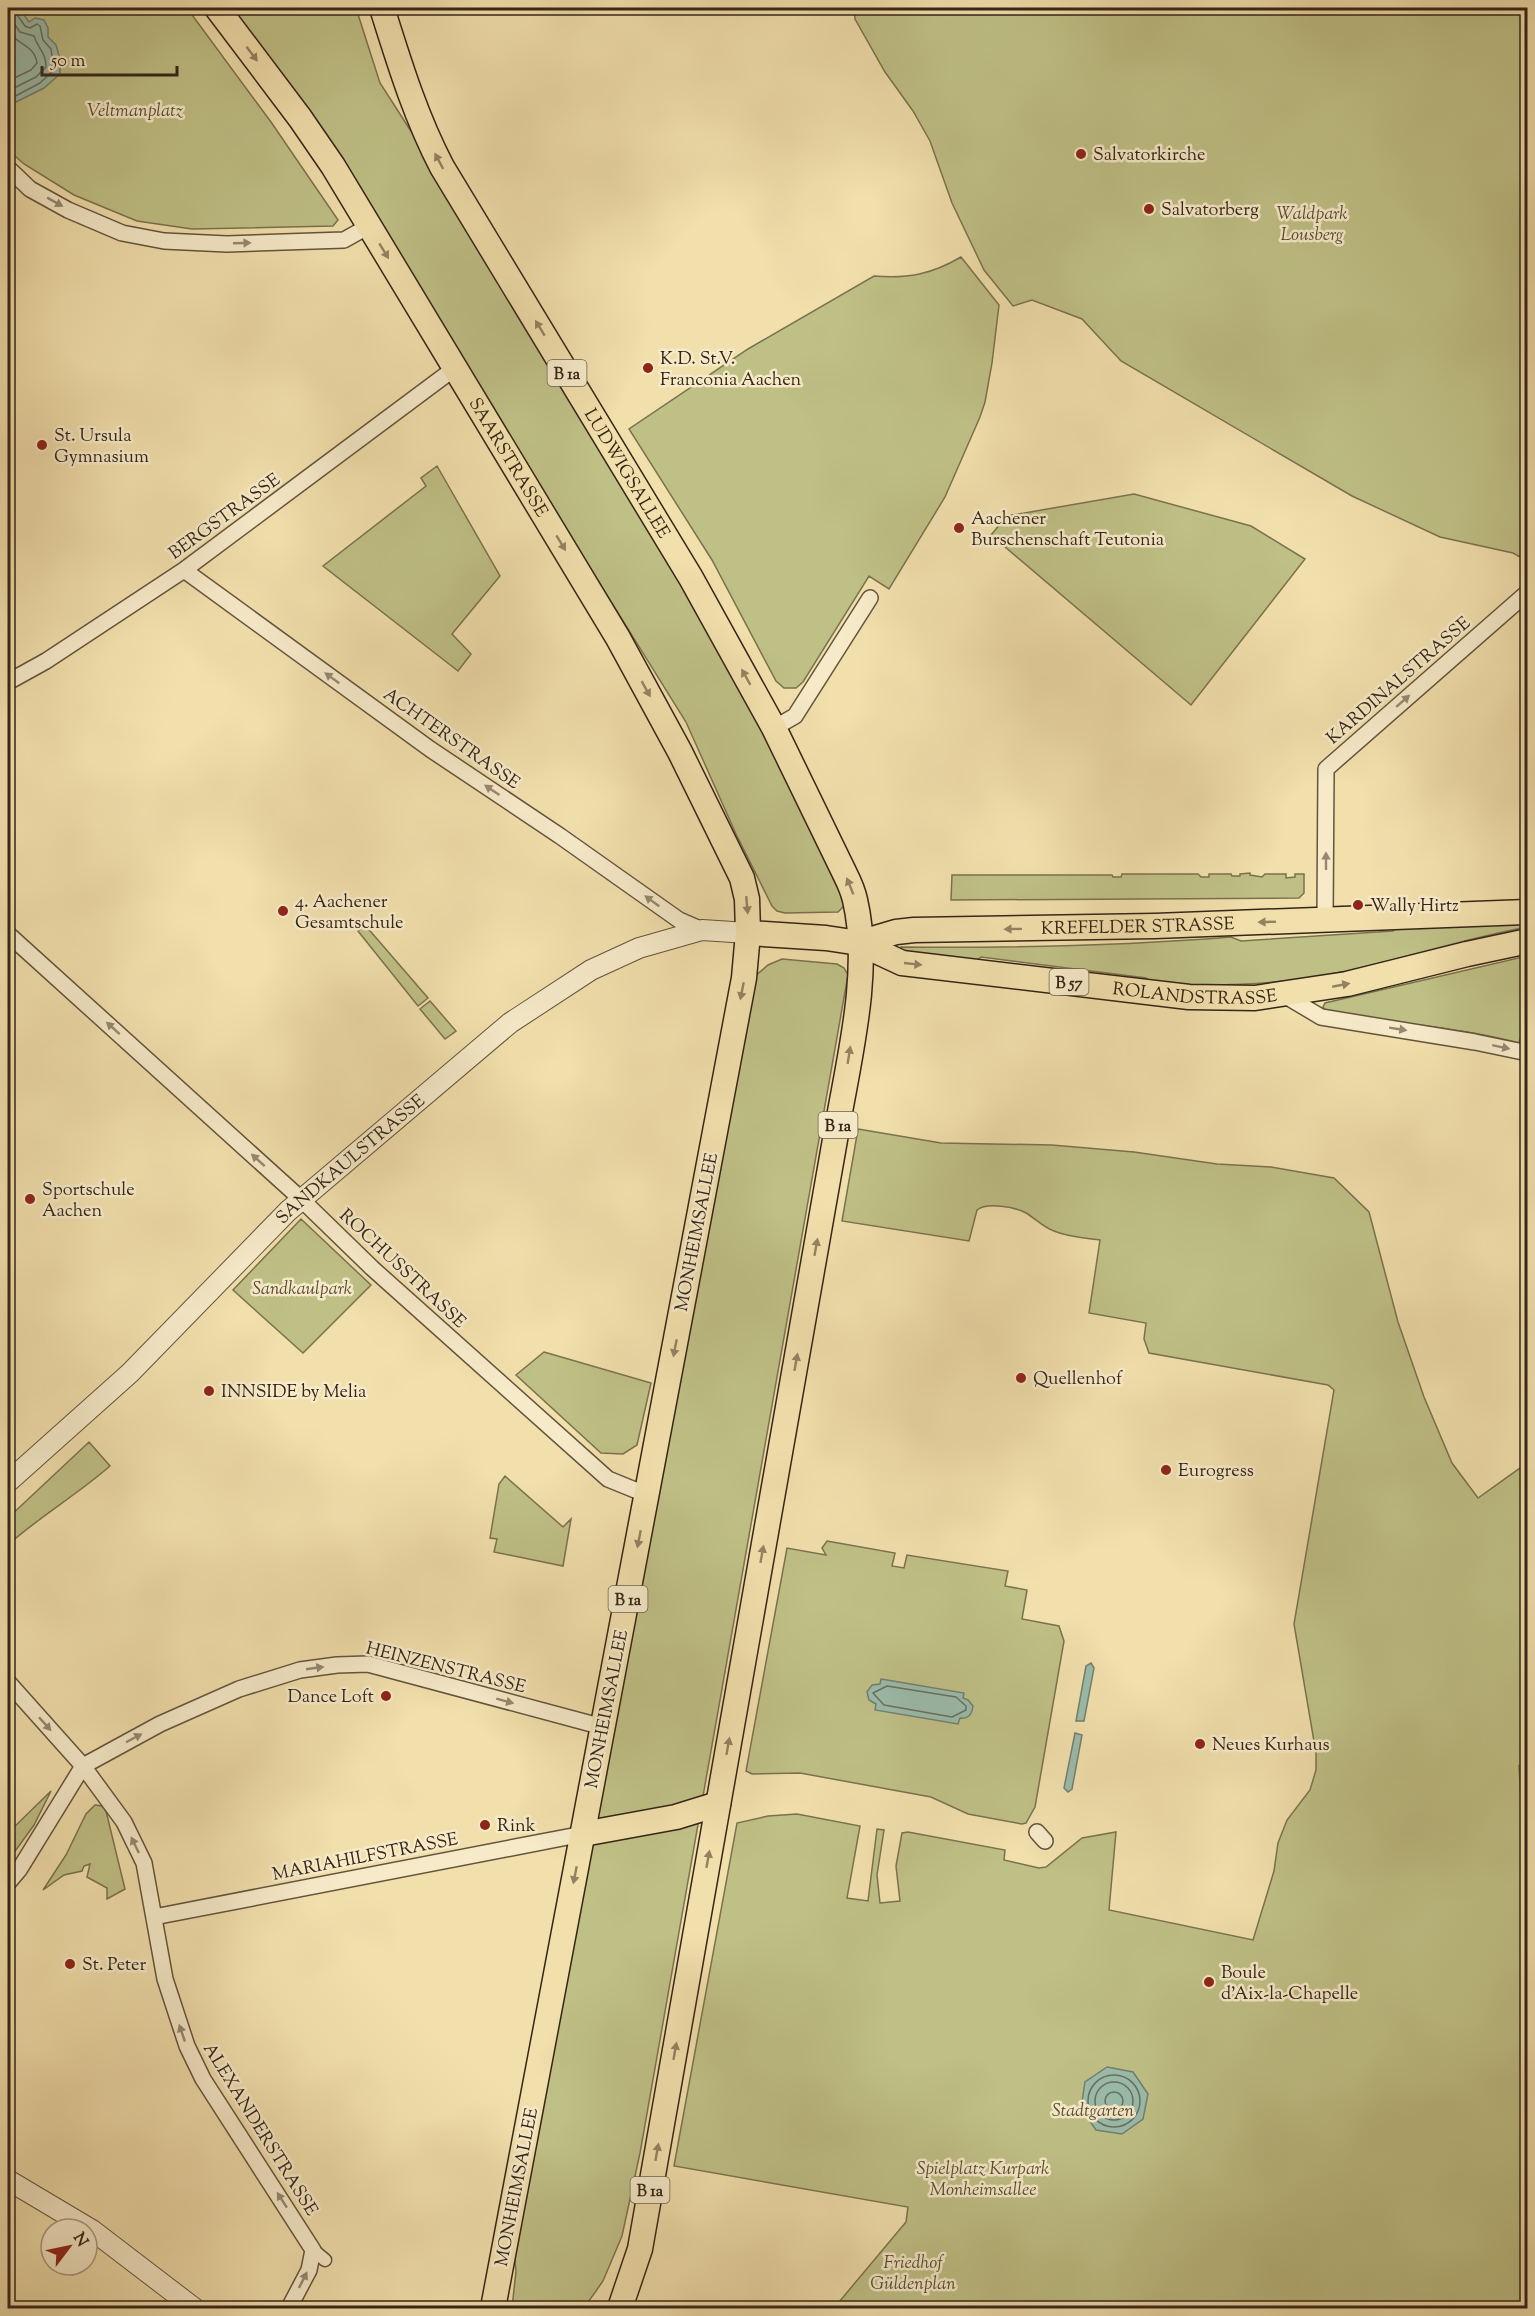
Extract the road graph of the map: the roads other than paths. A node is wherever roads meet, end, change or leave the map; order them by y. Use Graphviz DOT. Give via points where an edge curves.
graph roads {
  1 [pos="217,8"];
  2 [pos="382,8"];
  3 [pos="8,168"];
  4 [pos="369,226"];
  5 [pos="455,368"];
  6 [pos="184,570"];
  7 [pos="1527,592"];
  8 [pos="870,598"];
  9 [pos="8,682"];
  10 [pos="774,728"];
  11 [pos="1527,912"];
  12 [pos="1325,919"];
  13 [pos="702,930"];
  14 [pos="748,933"];
  15 [pos="8,935"];
  16 [pos="1527,941"];
  17 [pos="859,943"];
  18 [pos="1284,995"];
  19 [pos="1527,1053"];
  20 [pos="301,1199"];
  21 [pos="8,1482"];
  22 [pos="648,1492"];
  23 [pos="8,1682"];
  24 [pos="603,1727"];
  25 [pos="83,1766"];
  26 [pos="718,1804"];
  27 [pos="583,1834"];
  28 [pos="8,1883"];
  29 [pos="154,1917"];
  30 [pos="8,2180"];
  31 [pos="190,2307"];
  32 [pos="289,2308"];
  33 [pos="493,2308"];
  34 [pos="620,2308"];
  1 -- 4 [label="main road, SAARSTRASSE / B 1a, one-way" via="300,118"];
  10 -- 2 [label="main road, LUDWIGSALLEE / B 1a, one-way" via="691,578 442,167 407,89"];
  3 -- 4 [label="street, one-way" via="30,189 68,210 122,233 164,241 227,244 344,240"];
  4 -- 5 [label="main road, SAARSTRASSE / B 1a, one-way"];
  5 -- 6 [label="street, BERGSTRASSE"];
  5 -- 14 [label="main road, SAARSTRASSE / B 1a, one-way" via="618,638 680,752 742,878"];
  6 -- 9 [label="street, BERGSTRASSE" via="46,662"];
  13 -- 6 [label="street, ACHTERSTRASSE, one-way" via="679,920 430,748"];
  12 -- 7 [label="street, KARDINALSTRASSE, one-way" via="1326,769"];
  8 -- 10 [label="street" via="795,716"];
  17 -- 10 [label="main road, LUDWIGSALLEE / B 1a, one-way" via="859,920 852,890"];
  11 -- 12 [label="main road, KREFELDER STRASSE / B 57"];
  12 -- 17 [label="main road, KREFELDER STRASSE / B 57, one-way" via="914,930"];
  13 -- 14 [label="street, SANDKAULSTRASSE"];
  13 -- 20 [label="street, SANDKAULSTRASSE" via="639,948 591,970 538,1003 488,1040"];
  14 -- 17 [label="main road, KREFELDER STRASSE / B 57"];
  14 -- 22 [label="main road, MONHEIMSALLEE / B 1a, one-way" via="744,978"];
  20 -- 15 [label="street, ROCHUSSTRASSE, one-way"];
  18 -- 16 [label="main road, B 57, one-way"];
  17 -- 18 [label="main road, ROLANDSTRASSE / B 57, one-way" via="902,963 1189,997"];
  26 -- 17 [label="main road, B 1a, one-way" via="861,982"];
  18 -- 19 [label="street, ROLANDSTRASSE, one-way" via="1321,1017"];
  20 -- 21 [label="street, SANDKAULSTRASSE" via="129,1373"];
  20 -- 22 [label="street, ROCHUSSTRASSE" via="372,1269 608,1479"];
  22 -- 24 [label="main road, MONHEIMSALLEE / B 1a, one-way"];
  23 -- 25 [label="street, ALEXANDERSTRASSE, one-way"];
  25 -- 24 [label="street, HEINZENSTRASSE, one-way" via="160,1724 239,1689 300,1670 337,1665 368,1664"];
  24 -- 27 [label="main road, MONHEIMSALLEE / B 1a"];
  25 -- 28 [label="street"];
  29 -- 25 [label="street, ALEXANDERSTRASSE, one-way" via="144,1863 124,1822"];
  26 -- 27 [label="main road" via="675,1817"];
  34 -- 26 [label="main road, B 1a, one-way" via="640,2249"];
  27 -- 29 [label="street, MARIAHILFSTRASSE"];
  27 -- 33 [label="main road, MONHEIMSALLEE / B 1a, one-way"];
  32 -- 29 [label="street, ALEXANDERSTRASSE, one-way" via="319,2255 203,2079 187,2046 165,1979"];
  30 -- 31 [label="street" via="92,2230"];
}
